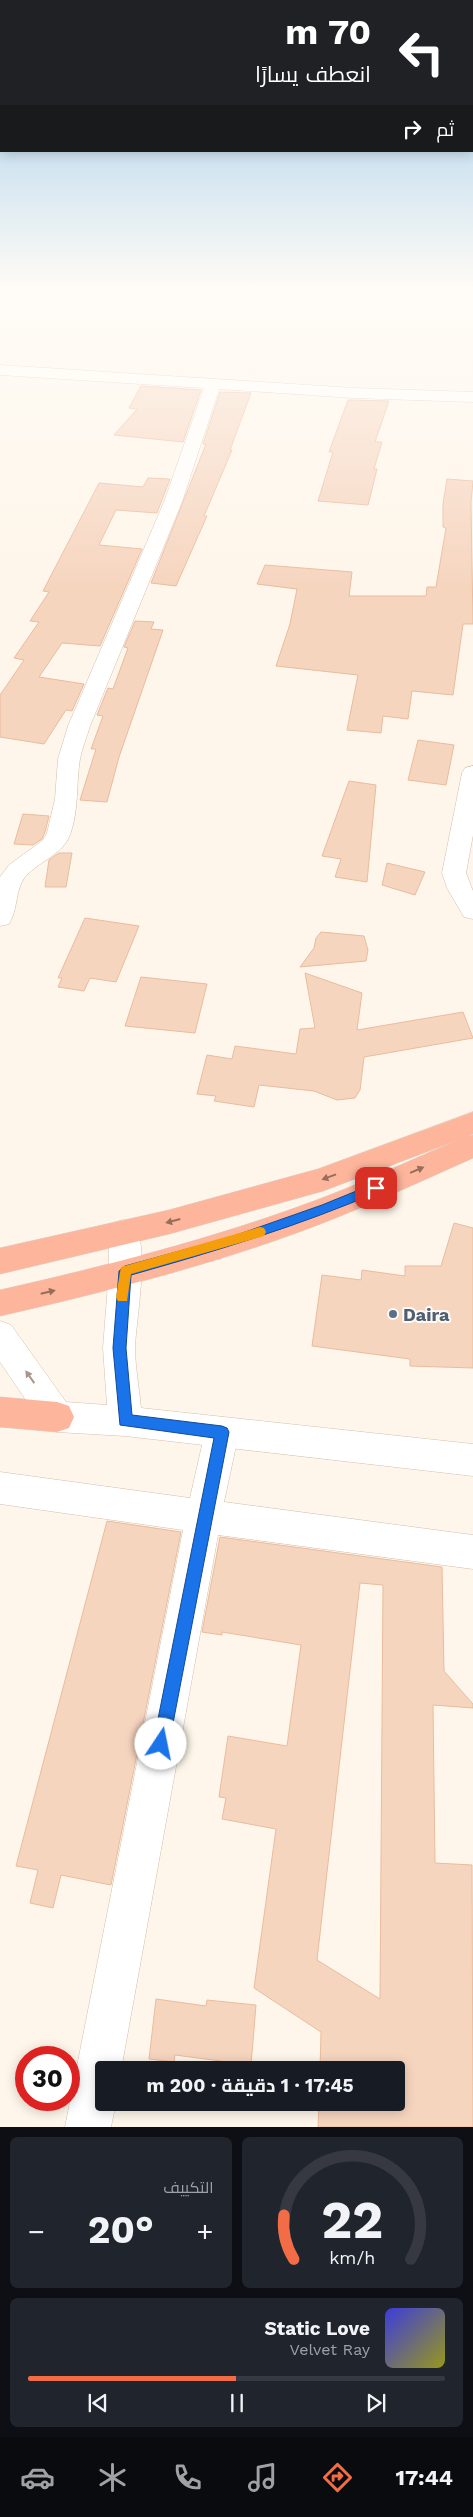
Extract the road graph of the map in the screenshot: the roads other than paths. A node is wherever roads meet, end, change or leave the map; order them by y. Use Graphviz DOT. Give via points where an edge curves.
graph roads {
  1 [pos="211,388"];
  2 [pos="298,388"];
  3 [pos="473,397"];
  4 [pos="473,773"];
  5 [pos="473,910"];
  6 [pos="0,918"];
  7 [pos="473,1123"];
  8 [pos="468,1152"];
  9 [pos="124,1232"];
  10 [pos="0,1261"];
  11 [pos="125,1271"];
  12 [pos="0,1303"];
  13 [pos="0,1335"];
  14 [pos="0,1412"];
  15 [pos="58,1417"];
  16 [pos="125,1421"];
  17 [pos="222,1432"];
  18 [pos="473,1460"];
  19 [pos="0,1488"];
  20 [pos="204,1515"];
  21 [pos="473,1552"];
  22 [pos="88,2127"];
  1 -- 6 [label="street" via="172,502 79,726 69,759 59,833 52,845 18,870 9,882"];
  2 -- 3 [label="street"];
  4 -- 5 [label="street" via="454,873 458,888"];
  7 -- 9 [label="highway, one-way" via="323,1179"];
  11 -- 8 [label="highway, one-way" via="232,1242 318,1212"];
  9 -- 10 [label="highway"];
  9 -- 11 [label="street"];
  12 -- 11 [label="highway, one-way"];
  11 -- 16 [label="street" via="119,1348"];
  15 -- 13 [label="street, one-way"];
  14 -- 15 [label="highway"];
  15 -- 16 [label="street"];
  16 -- 17 [label="street"];
  17 -- 18 [label="street"];
  17 -- 20 [label="street"];
  19 -- 20 [label="street"];
  20 -- 21 [label="street"];
  20 -- 22 [label="street"];
}
